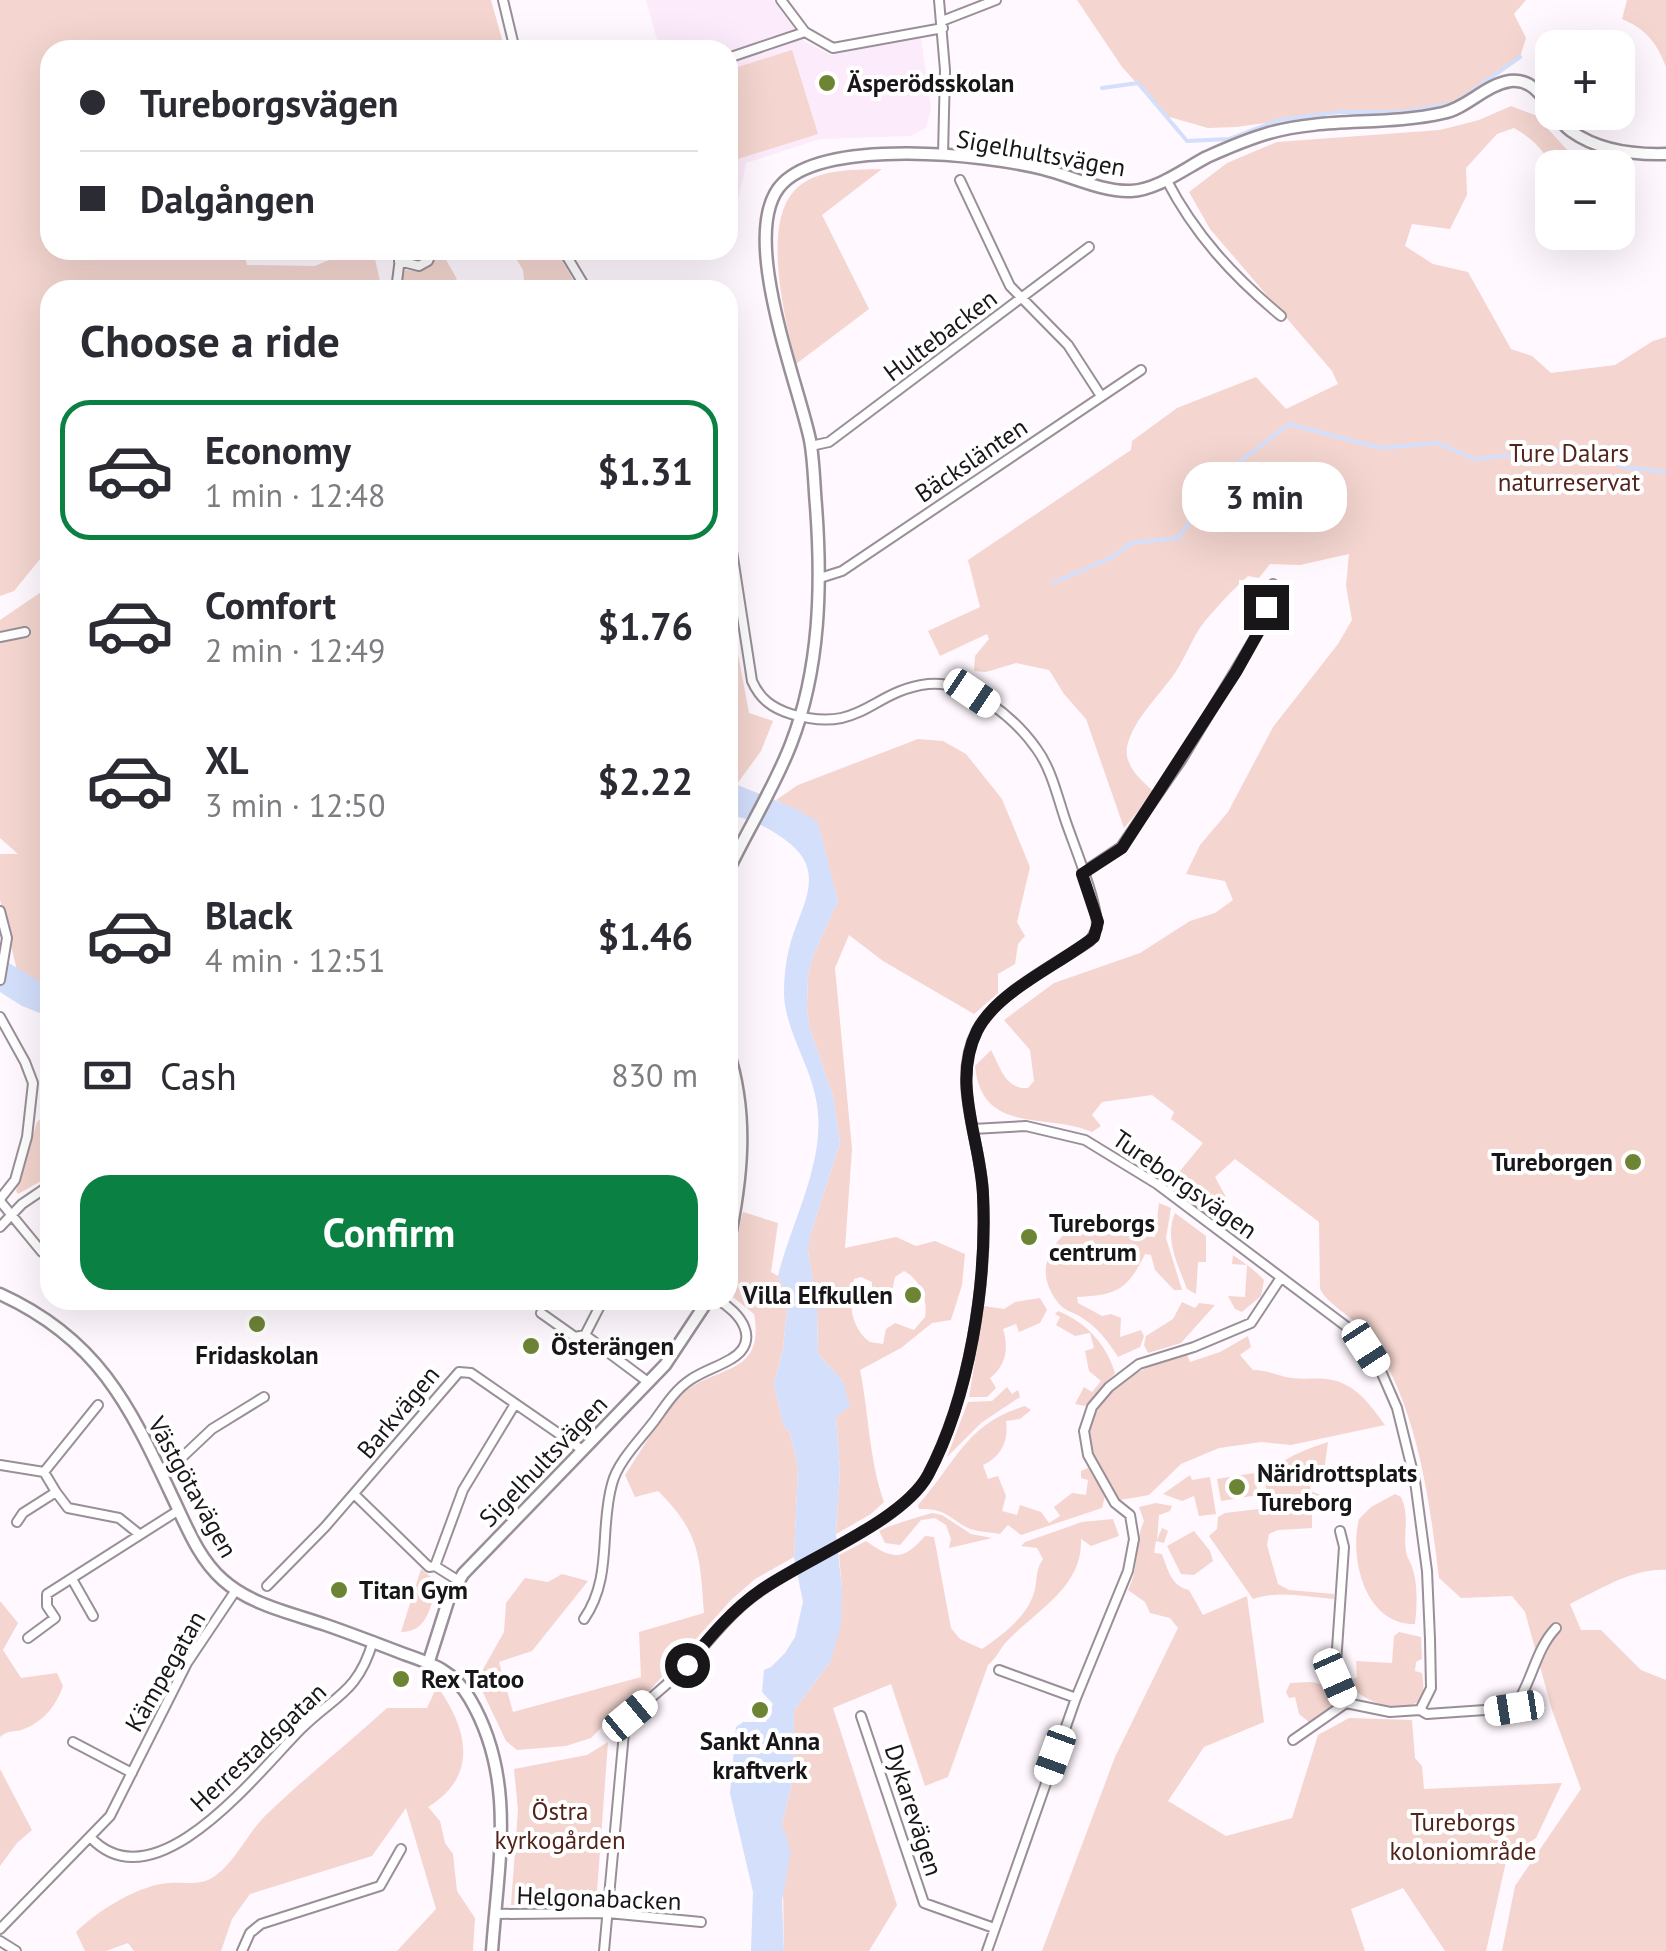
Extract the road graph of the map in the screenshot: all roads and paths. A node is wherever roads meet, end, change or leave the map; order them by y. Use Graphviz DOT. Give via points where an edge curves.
graph roads {
  1 [pos="503,0"];
  2 [pos="780,0"];
  3 [pos="939,0"];
  4 [pos="996,0"];
  5 [pos="943,24"];
  6 [pos="805,32"];
  7 [pos="513,40"];
  8 [pos="738,55"];
  9 [pos="1666,154"];
  10 [pos="943,155"];
  11 [pos="1166,179"];
  12 [pos="960,180"];
  13 [pos="1089,247"];
  14 [pos="429,260"];
  15 [pos="399,261"];
  16 [pos="397,280"];
  17 [pos="1021,300"];
  18 [pos="1281,316"];
  19 [pos="1142,370"];
  20 [pos="1102,396"];
  21 [pos="811,446"];
  22 [pos="820,578"];
  23 [pos="1273,584"];
  24 [pos="738,593"];
  25 [pos="24,632"];
  26 [pos="0,637"];
  27 [pos="800,716"];
  28 [pos="738,850"];
  29 [pos="1082,874"];
  30 [pos="0,911"];
  31 [pos="0,980"];
  32 [pos="0,1017"];
  33 [pos="738,1087"];
  34 [pos="738,1124"];
  35 [pos="973,1129"];
  36 [pos="40,1193"];
  37 [pos="0,1200"];
  38 [pos="12,1214"];
  39 [pos="0,1227"];
  40 [pos="40,1243"];
  41 [pos="1280,1278"];
  42 [pos="0,1294"];
  43 [pos="598,1310"];
  44 [pos="702,1310"];
  45 [pos="736,1310"];
  46 [pos="541,1313"];
  47 [pos="585,1335"];
  48 [pos="648,1382"];
  49 [pos="264,1397"];
  50 [pos="515,1404"];
  51 [pos="98,1405"];
  52 [pos="582,1449"];
  53 [pos="0,1465"];
  54 [pos="44,1472"];
  55 [pos="161,1472"];
  56 [pos="56,1492"];
  57 [pos="354,1494"];
  58 [pos="179,1510"];
  59 [pos="16,1522"];
  60 [pos="1340,1531"];
  61 [pos="139,1534"];
  62 [pos="435,1566"];
  63 [pos="72,1579"];
  64 [pos="458,1581"];
  65 [pos="268,1586"];
  66 [pos="236,1590"];
  67 [pos="93,1616"];
  68 [pos="584,1618"];
  69 [pos="1556,1628"];
  70 [pos="28,1638"];
  71 [pos="373,1642"];
  72 [pos="429,1661"];
  73 [pos="999,1670"];
  74 [pos="1076,1698"];
  75 [pos="1346,1704"];
  76 [pos="1420,1710"];
  77 [pos="861,1716"];
  78 [pos="1293,1740"];
  79 [pos="74,1742"];
  80 [pos="132,1773"];
  81 [pos="92,1838"];
  82 [pos="401,1849"];
  83 [pos="495,1914"];
  84 [pos="608,1914"];
  85 [pos="702,1922"];
  86 [pos="994,1928"];
  87 [pos="0,1929"];
  88 [pos="0,1941"];
  89 [pos="16,1951"];
  90 [pos="242,1951"];
  91 [pos="492,1951"];
  92 [pos="604,1951"];
  93 [pos="987,1951"];
  1 -- 7 [label="street"];
  2 -- 6 [label="street"];
  3 -- 5 [label="street"];
  4 -- 5 [label="street"];
  5 -- 6 [label="street" via="832,48"];
  5 -- 10 [label="street"];
  6 -- 8 [label="street"];
  9 -- 11 [label="street, Sigelhultsvägen" via="1624,153 1583,138 1562,124 1536,89 1516,80 1440,114 1270,133"];
  10 -- 11 [label="street, Sigelhultsvägen" via="1040,168 1127,191"];
  10 -- 21 [label="street, Sigelhultsvägen" via="823,162 786,180 770,204 767,254 774,303"];
  11 -- 18 [label="street" via="1228,270"];
  12 -- 17 [label="street"];
  13 -- 17 [label="street, Hultebacken"];
  14 -- 15 [label="street" via="419,266"];
  15 -- 16 [label="street"];
  17 -- 20 [label="street" via="1068,346"];
  17 -- 21 [label="street, Hultebacken" via="829,442"];
  19 -- 20 [label="street, Bäckslänten"];
  20 -- 22 [label="street, Bäckslänten" via="842,572"];
  21 -- 22 [label="street, Sigelhultsvägen"];
  22 -- 27 [label="street, Sigelhultsvägen"];
  23 -- 29 [label="street" via="1259,631 1182,759 1122,848"];
  24 -- 27 [label="street" via="752,681 766,702"];
  25 -- 26 [label="street"];
  27 -- 28 [label="street, Sigelhultsvägen"];
  27 -- 29 [label="street" via="840,720 928,684 972,693 1038,750"];
  29 -- 35 [label="street" via="1098,922 1094,937 1008,996 977,1030 966,1070"];
  30 -- 31 [label="street" via="7,947"];
  32 -- 37 [label="street" via="33,1083 15,1180"];
  33 -- 34 [label="street"];
  35 -- 41 [label="street, Tureborgsvägen" via="1026,1126 1086,1140 1157,1184"];
  35 -- 84 [label="street" via="984,1219 975,1316 941,1445 922,1484 896,1510 741,1606 625,1722"];
  36 -- 38 [label="street"];
  37 -- 38 [label="street"];
  38 -- 39 [label="street"];
  38 -- 40 [label="street"];
  41 -- 74 [label="street" via="1251,1323 1139,1364 1088,1414 1088,1456 1114,1503 1130,1515 1134,1539 1128,1571"];
  41 -- 76 [label="street, Tureborgsvägen" via="1355,1333 1397,1408 1416,1482 1427,1571 1431,1688"];
  42 -- 55 [label="street, Västgötavägen" via="83,1348 114,1385"];
  43 -- 47 [label="street"];
  44 -- 48 [label="street, Sigelhultsvägen"];
  45 -- 68 [label="street" via="744,1322 743,1346 688,1380 616,1472 604,1574"];
  46 -- 47 [label="street" via="575,1337"];
  47 -- 48 [label="street"];
  48 -- 52 [label="street, Sigelhultsvägen"];
  49 -- 55 [label="street"];
  50 -- 52 [label="street, Barkvägen"];
  50 -- 57 [label="street, Barkvägen" via="459,1372"];
  50 -- 62 [label="street" via="463,1490"];
  51 -- 54 [label="street"];
  52 -- 64 [label="street, Sigelhultsvägen"];
  53 -- 54 [label="street"];
  54 -- 56 [label="street"];
  55 -- 58 [label="street, Västgötavägen"];
  56 -- 59 [label="street"];
  56 -- 61 [label="street" via="68,1508 119,1518"];
  57 -- 62 [label="street"];
  57 -- 65 [label="street, Barkvägen"];
  58 -- 61 [label="street"];
  58 -- 66 [label="street, Västgötavägen" via="200,1553"];
  60 -- 75 [label="street" via="1335,1678"];
  61 -- 63 [label="street"];
  62 -- 64 [label="street"];
  63 -- 67 [label="street"];
  63 -- 70 [label="street" via="47,1594 55,1618"];
  64 -- 72 [label="street, Sigelhultsvägen"];
  66 -- 71 [label="street, Västgötavägen"];
  66 -- 80 [label="street, Kämpegatan" via="187,1663"];
  69 -- 76 [label="street" via="1514,1708"];
  71 -- 72 [label="street, Västgötavägen"];
  71 -- 81 [label="street, Herrestadsgatan" via="342,1697 184,1842 127,1858"];
  72 -- 83 [label="street, Västgötavägen" via="468,1696 499,1769"];
  73 -- 74 [label="street"];
  74 -- 86 [label="street"];
  75 -- 76 [label="street"];
  75 -- 78 [label="street"];
  77 -- 86 [label="street, Dykarevägen" via="924,1903"];
  79 -- 80 [label="street"];
  80 -- 81 [label="street, Kämpegatan"];
  81 -- 87 [label="street, Kämpegatan"];
  82 -- 90 [label="street" via="380,1886 262,1924"];
  83 -- 84 [label="street, Helgonabacken"];
  83 -- 91 [label="street, Västgötavägen"];
  84 -- 85 [label="street, Helgonabacken"];
  84 -- 92 [label="street"];
  86 -- 93 [label="street"];
  88 -- 89 [label="street"];
}
